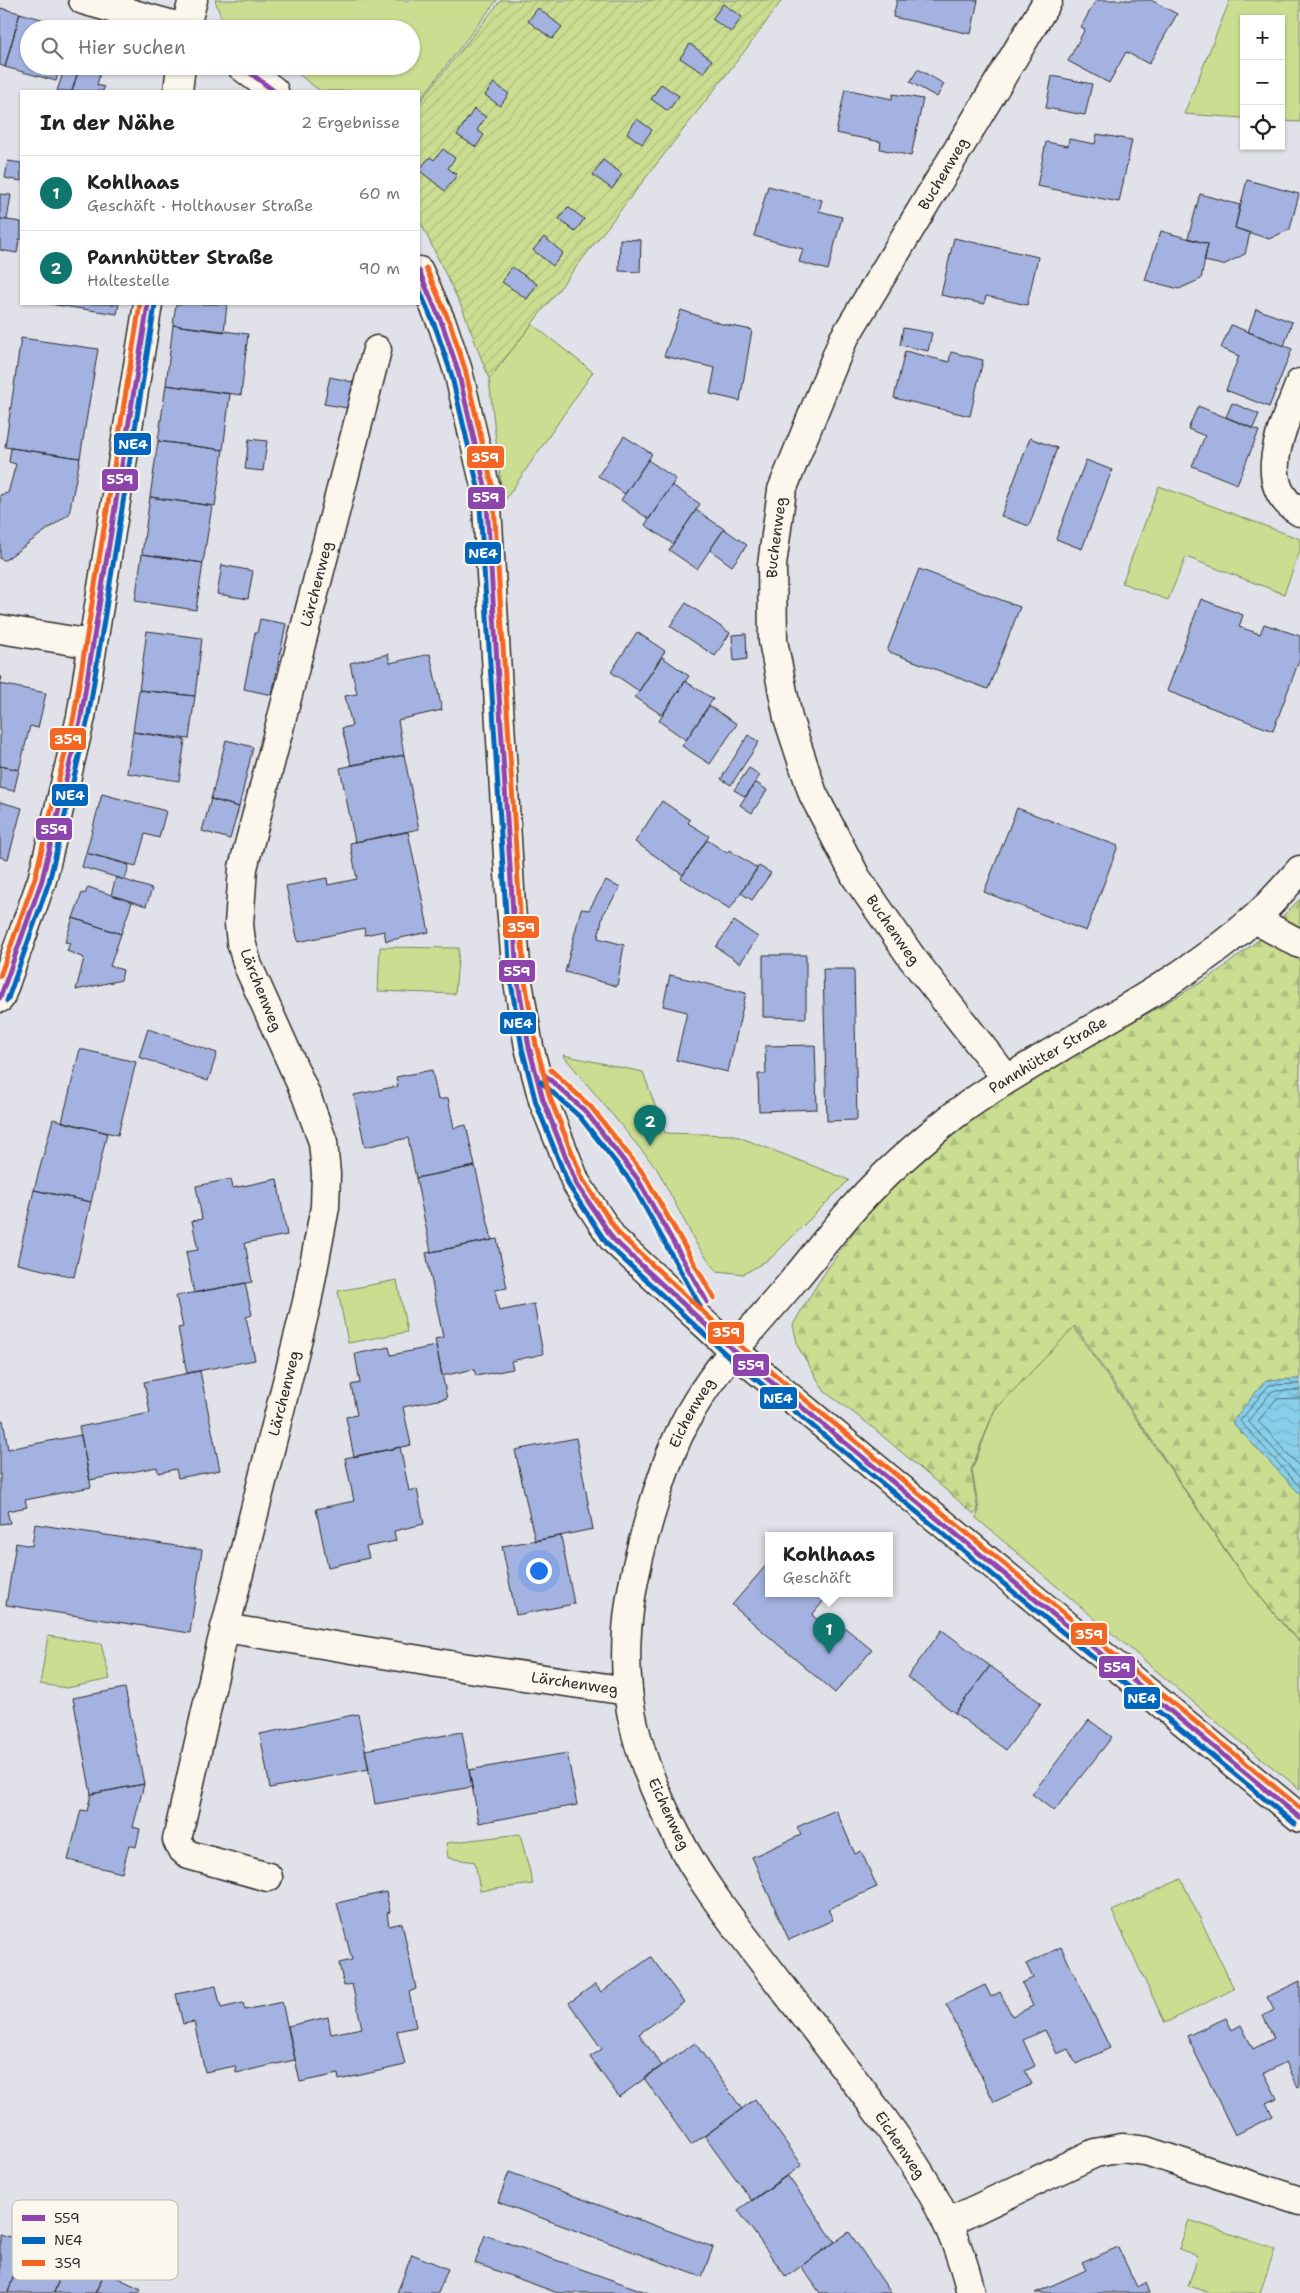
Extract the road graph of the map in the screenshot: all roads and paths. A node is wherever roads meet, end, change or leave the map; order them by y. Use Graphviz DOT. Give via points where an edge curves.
graph roads {
  1 [pos="83,0"];
  2 [pos="193,0"];
  3 [pos="1048,0"];
  4 [pos="157,20"];
  5 [pos="188,20"];
  6 [pos="180,75"];
  7 [pos="253,75"];
  8 [pos="178,90"];
  9 [pos="273,90"];
  10 [pos="420,273"];
  11 [pos="148,305"];
  12 [pos="377,350"];
  13 [pos="1300,383"];
  14 [pos="1300,512"];
  15 [pos="0,628"];
  16 [pos="92,644"];
  17 [pos="1300,870"];
  18 [pos="1254,919"];
  19 [pos="1300,944"];
  20 [pos="0,998"];
  21 [pos="1006,1079"];
  22 [pos="734,1351"];
  23 [pos="225,1628"];
  24 [pos="628,1691"];
  25 [pos="1300,1818"];
  26 [pos="268,1877"];
  27 [pos="1300,2201"];
  28 [pos="947,2222"];
  29 [pos="970,2293"];
  1 -- 4 [label="street"];
  2 -- 5 [label="street"];
  3 -- 21 [label="street, Buchenweg" via="843,340 782,490 772,565 773,641 788,718 813,794 856,877 912,958"];
  6 -- 8 [label="street"];
  7 -- 9 [label="street"];
  10 -- 22 [label="street" via="458,371 486,490 517,967 529,1047 542,1100 576,1183 613,1238"];
  11 -- 16 [label="street"];
  12 -- 23 [label="street, Lärchenweg" via="241,882 239,924 248,966 306,1095 323,1142 326,1174 325,1207 316,1264"];
  13 -- 14 [label="street" via="1275,450 1274,462 1279,489 1285,500"];
  15 -- 16 [label="street"];
  16 -- 20 [label="street" via="81,717 42,880"];
  17 -- 18 [label="street, Pannhütter Straße"];
  18 -- 19 [label="street"];
  18 -- 21 [label="street, Pannhütter Straße" via="1147,995"];
  21 -- 22 [label="street, Pannhütter Straße" via="952,1117 870,1191"];
  22 -- 24 [label="street, Eichenweg" via="697,1399 676,1440 645,1531 630,1597 626,1661"];
  22 -- 25 [label="street"];
  23 -- 24 [label="street, Lärchenweg"];
  23 -- 26 [label="street, Lärchenweg" via="177,1840 189,1855"];
  24 -- 28 [label="street, Eichenweg" via="632,1718 646,1762 680,1842 717,1902 908,2152"];
  27 -- 28 [label="street" via="1146,2151 1122,2148 1096,2153"];
  28 -- 29 [label="street, Eichenweg" via="964,2261"];
}
